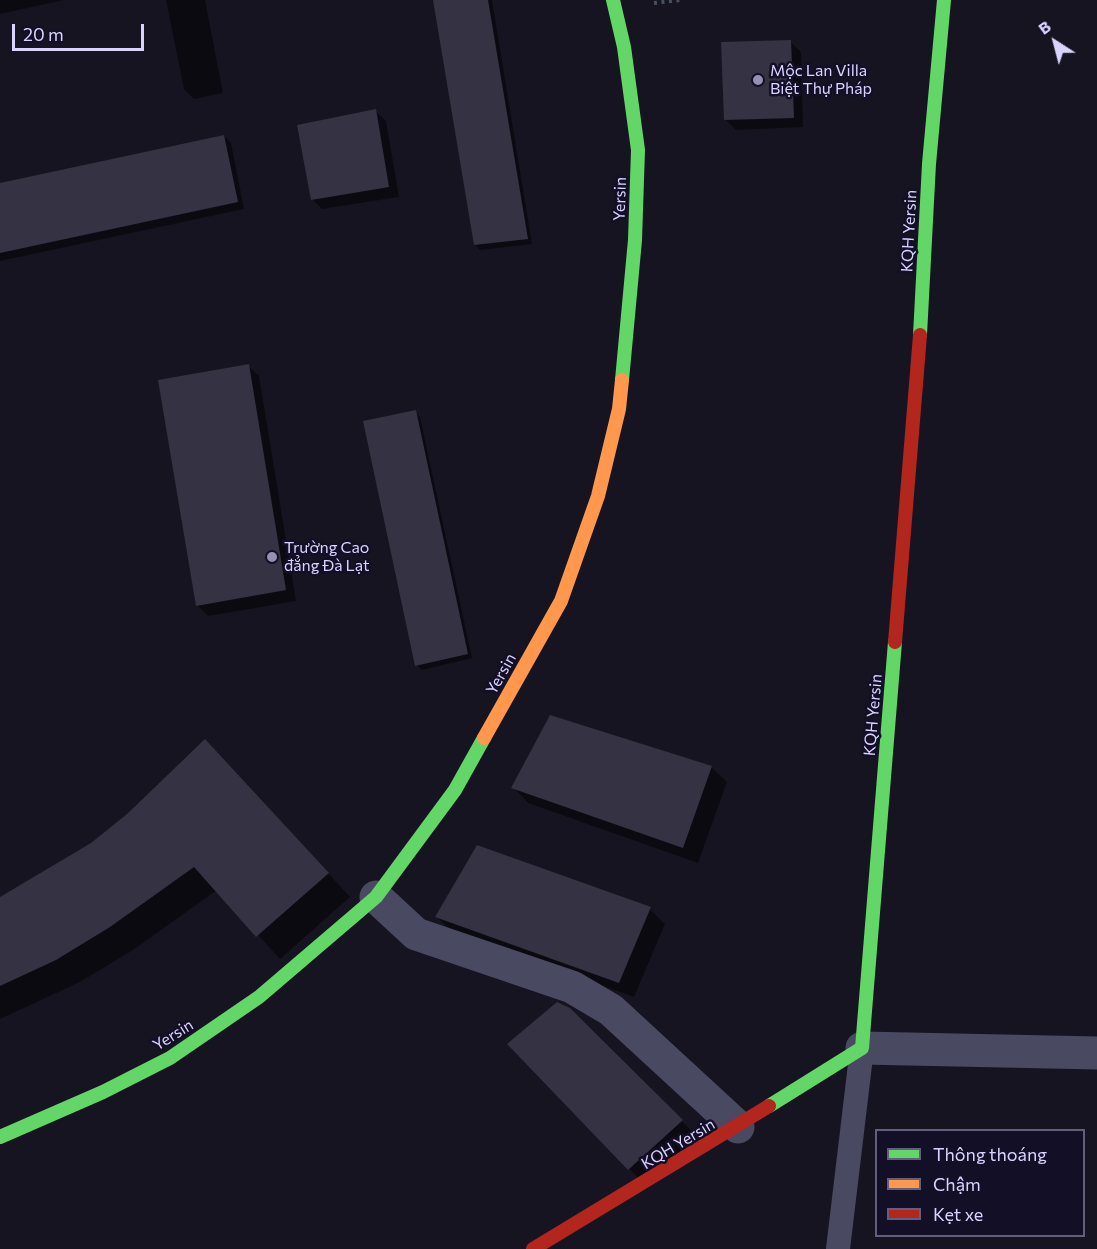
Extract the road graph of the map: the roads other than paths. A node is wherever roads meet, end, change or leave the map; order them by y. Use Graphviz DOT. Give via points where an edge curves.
graph roads {
  1 [pos="613,0"];
  2 [pos="944,0"];
  3 [pos="376,897"];
  4 [pos="862,1048"];
  5 [pos="1097,1053"];
  6 [pos="738,1126"];
  7 [pos="0,1137"];
  8 [pos="533,1249"];
  9 [pos="838,1249"];
  1 -- 3 [label="street, Yersin" via="624,47 638,161 635,240 619,409 598,496 561,601 455,790"];
  2 -- 4 [label="street, KQH Yersin"];
  3 -- 6 [label="street" via="416,934 572,987 611,1010"];
  3 -- 7 [label="street, Yersin" via="259,997 170,1058"];
  4 -- 5 [label="street"];
  4 -- 6 [label="street, KQH Yersin"];
  4 -- 9 [label="lane"];
  6 -- 8 [label="street, KQH Yersin"];
}
